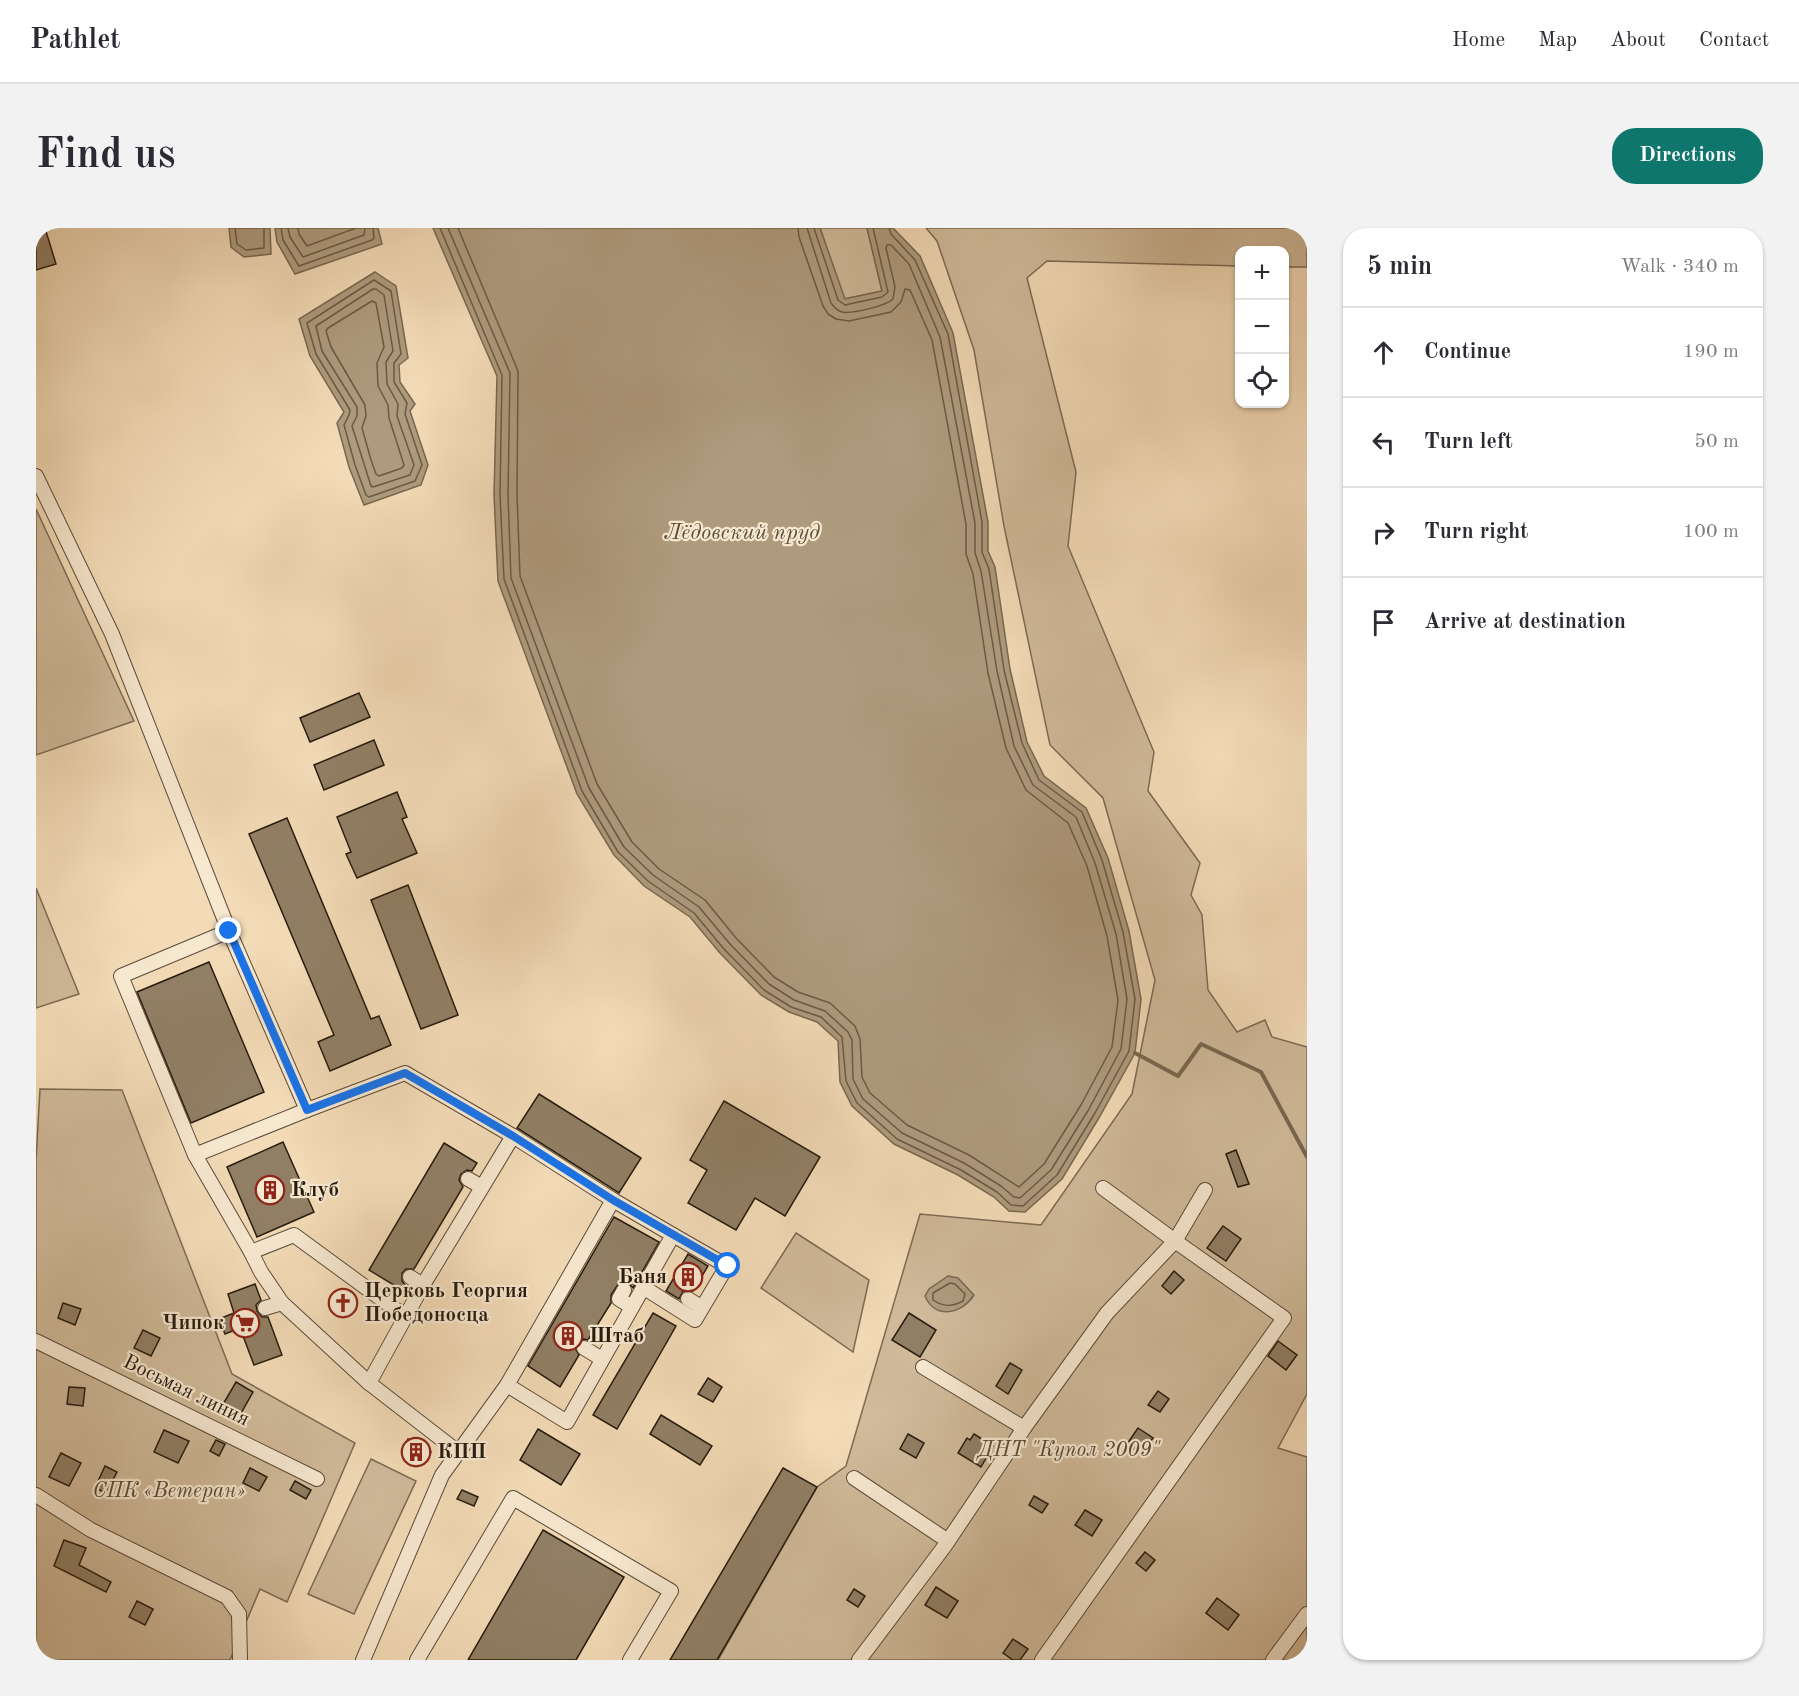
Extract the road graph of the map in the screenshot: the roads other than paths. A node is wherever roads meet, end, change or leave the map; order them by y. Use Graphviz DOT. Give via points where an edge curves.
graph roads {
  1 [pos="36,476"];
  2 [pos="229,931"];
  3 [pos="307,1110"];
  4 [pos="513,1136"];
  5 [pos="195,1155"];
  6 [pos="468,1179"];
  7 [pos="482,1187"];
  8 [pos="1103,1188"];
  9 [pos="1205,1190"];
  10 [pos="613,1200"];
  11 [pos="673,1235"];
  12 [pos="1175,1241"];
  13 [pos="251,1252"];
  14 [pos="410,1277"];
  15 [pos="423,1285"];
  16 [pos="643,1287"];
  17 [pos="624,1290"];
  18 [pos="688,1299"];
  19 [pos="282,1303"];
  20 [pos="632,1306"];
  21 [pos="701,1307"];
  22 [pos="264,1308"];
  23 [pos="406,1317"];
  24 [pos="36,1341"];
  25 [pos="584,1348"];
  26 [pos="602,1359"];
  27 [pos="923,1367"];
  28 [pos="369,1383"];
  29 [pos="507,1385"];
  30 [pos="1024,1428"];
  31 [pos="458,1452"];
  32 [pos="854,1478"];
  33 [pos="317,1479"];
  34 [pos="36,1495"];
  35 [pos="948,1540"];
  36 [pos="1307,1614"];
  37 [pos="240,1660"];
  38 [pos="363,1660"];
  39 [pos="417,1660"];
  40 [pos="630,1660"];
  41 [pos="860,1660"];
  42 [pos="1042,1660"];
  43 [pos="1273,1660"];
  1 -- 2 [label="street" via="112,634"];
  2 -- 3 [label="street"];
  2 -- 5 [label="street" via="121,976"];
  3 -- 4 [label="street" via="405,1073"];
  3 -- 5 [label="street"];
  4 -- 7 [label="street"];
  4 -- 10 [label="street"];
  5 -- 13 [label="street"];
  6 -- 7 [label="street"];
  7 -- 15 [label="street"];
  8 -- 12 [label="street"];
  9 -- 12 [label="street"];
  10 -- 11 [label="street" via="651,1229"];
  10 -- 29 [label="street" via="603,1227"];
  11 -- 16 [label="street"];
  11 -- 21 [label="street" via="728,1266"];
  12 -- 30 [label="street" via="1107,1313"];
  12 -- 42 [label="street" via="1284,1318"];
  13 -- 19 [label="street"];
  13 -- 23 [label="street" via="285,1232 294,1235"];
  14 -- 15 [label="street"];
  15 -- 23 [label="street"];
  16 -- 20 [label="street"];
  16 -- 21 [label="street" via="695,1320"];
  17 -- 20 [label="street" via="619,1299"];
  18 -- 21 [label="street"];
  19 -- 22 [label="street"];
  19 -- 28 [label="street"];
  20 -- 26 [label="street"];
  23 -- 28 [label="street"];
  24 -- 33 [label="street, Восьмая линия"];
  25 -- 26 [label="street"];
  26 -- 29 [label="street" via="567,1422"];
  27 -- 30 [label="street"];
  28 -- 31 [label="street"];
  29 -- 31 [label="street"];
  30 -- 35 [label="street"];
  31 -- 38 [label="street" via="442,1475"];
  32 -- 35 [label="street"];
  34 -- 37 [label="street" via="91,1530 227,1597 239,1614"];
  35 -- 41 [label="street"];
  36 -- 43 [label="street"];
  39 -- 40 [label="street" via="513,1498 671,1591"];
}
